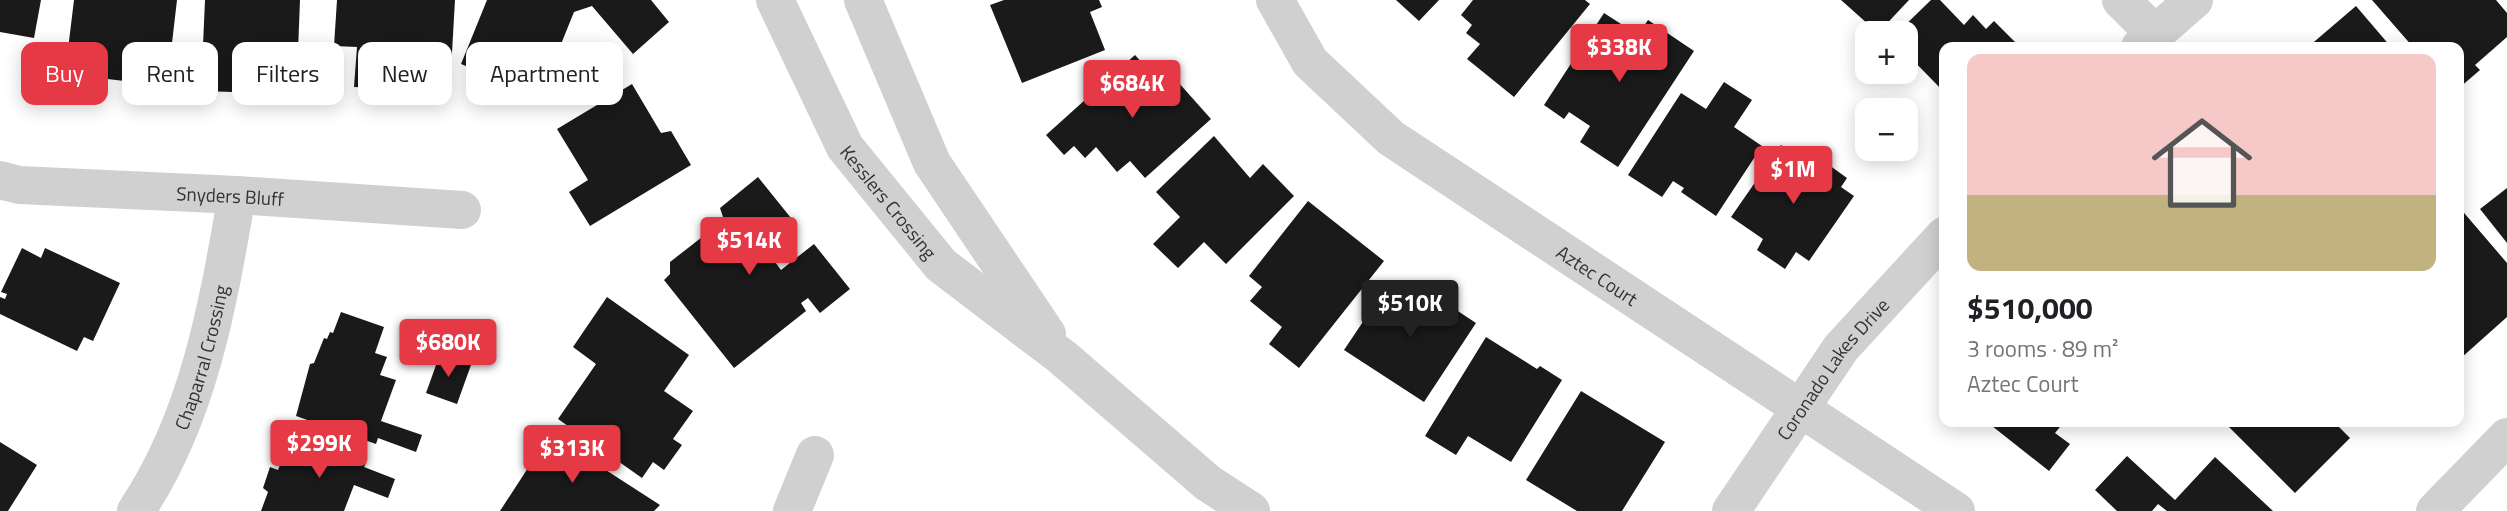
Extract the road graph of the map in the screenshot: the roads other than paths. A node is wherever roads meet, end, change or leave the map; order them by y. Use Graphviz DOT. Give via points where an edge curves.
graph roads {
  1 [pos="775,0"];
  2 [pos="863,0"];
  3 [pos="1275,0"];
  4 [pos="2121,0"];
  5 [pos="2194,0"];
  6 [pos="2147,41"];
  7 [pos="0,180"];
  8 [pos="237,195"];
  9 [pos="462,210"];
  10 [pos="1939,241"];
  11 [pos="1062,356"];
  12 [pos="1800,408"];
  13 [pos="2507,437"];
  14 [pos="815,456"];
  15 [pos="136,511"];
  16 [pos="792,511"];
  17 [pos="1251,511"];
  18 [pos="1731,511"];
  19 [pos="1956,511"];
  20 [pos="2435,511"];
  1 -- 11 [label="street, Kesslers Crossing" via="845,147 941,265"];
  2 -- 11 [label="street, Kesslers Crossing" via="932,163"];
  3 -- 12 [label="street, Aztec Court" via="1310,62 1391,138"];
  4 -- 6 [label="street"];
  5 -- 6 [label="street"];
  7 -- 8 [label="street, Snyders Bluff" via="19,185"];
  8 -- 9 [label="street, Snyders Bluff"];
  8 -- 15 [label="street, Chaparral Crossing" via="218,304 189,407 154,484"];
  10 -- 12 [label="street, Coronado Lakes Drive" via="1841,348"];
  11 -- 17 [label="street, Kesslers Crossing" via="1208,483"];
  12 -- 18 [label="street, Coronado Lakes Drive"];
  12 -- 19 [label="street, Aztec Court"];
  13 -- 20 [label="street"];
  14 -- 16 [label="street"];
}
